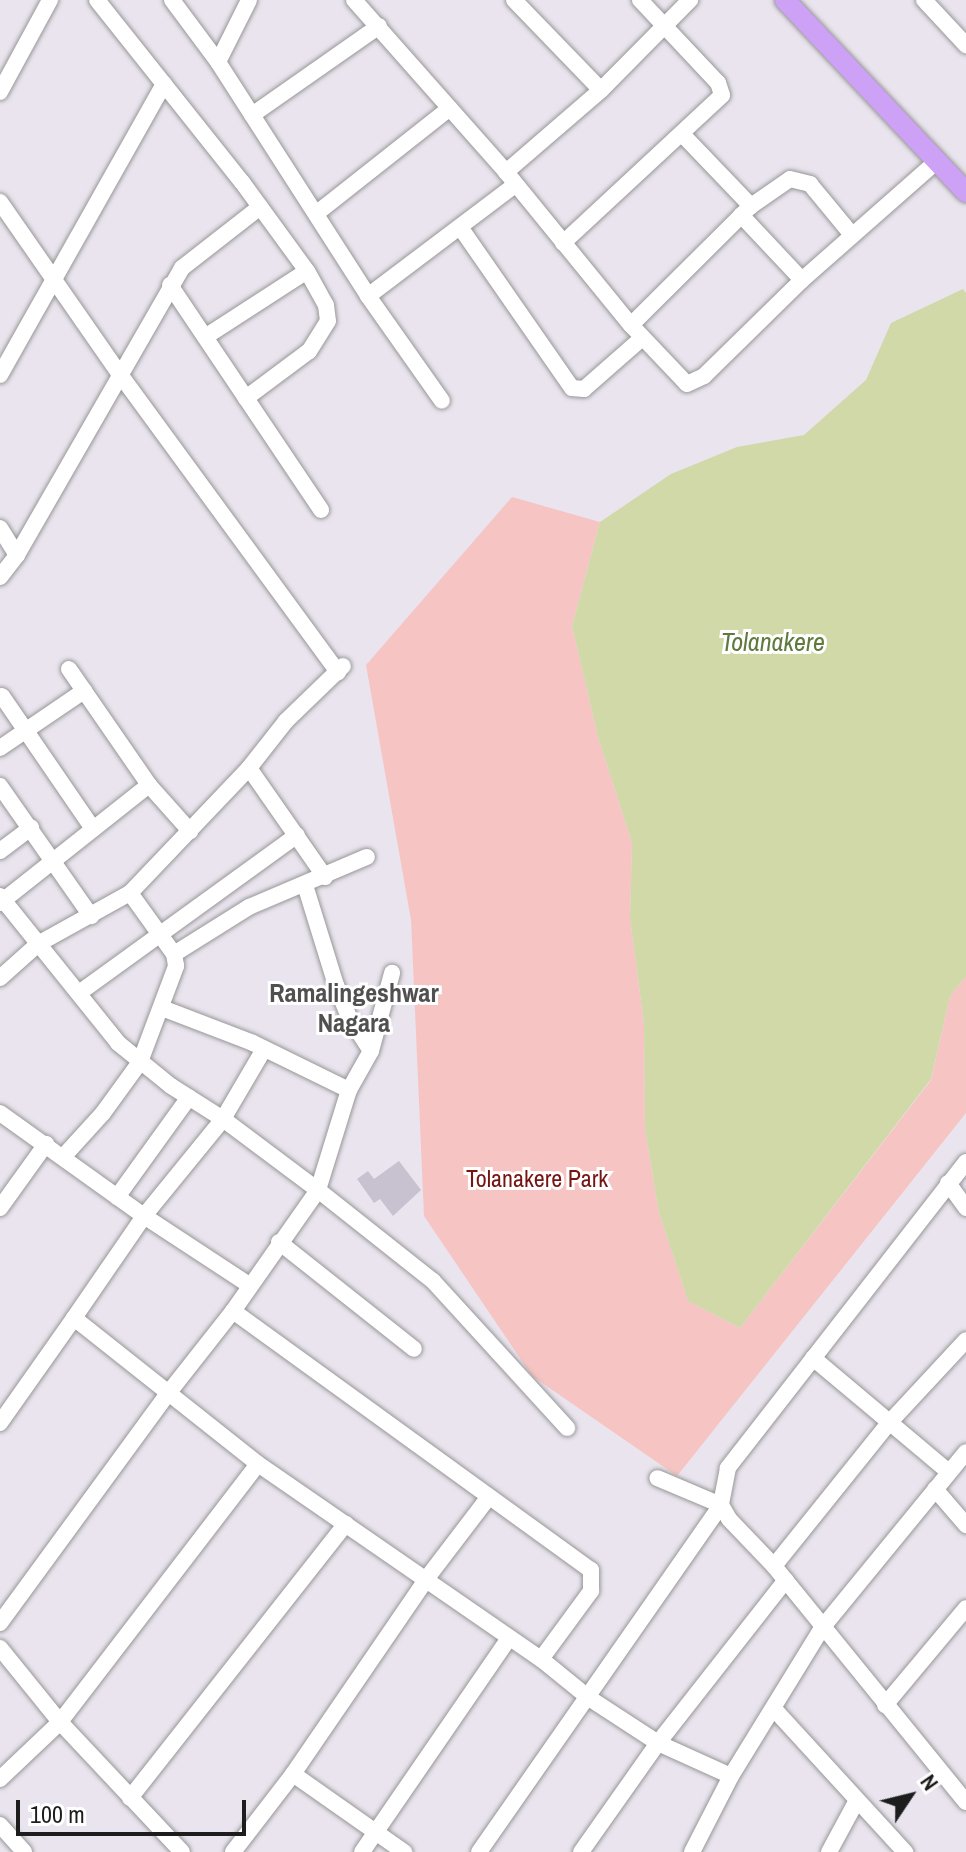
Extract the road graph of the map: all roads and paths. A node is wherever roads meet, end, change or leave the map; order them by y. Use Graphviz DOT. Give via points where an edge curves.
graph roads {
  1 [pos="50,0"];
  2 [pos="97,0"];
  3 [pos="172,0"];
  4 [pos="249,0"];
  5 [pos="354,0"];
  6 [pos="514,0"];
  7 [pos="640,0"];
  8 [pos="690,0"];
  9 [pos="785,0"];
  10 [pos="924,0"];
  11 [pos="379,26"];
  12 [pos="664,26"];
  13 [pos="966,45"];
  14 [pos="218,62"];
  15 [pos="164,84"];
  16 [pos="601,90"];
  17 [pos="0,92"];
  18 [pos="450,108"];
  19 [pos="252,115"];
  20 [pos="682,134"];
  21 [pos="937,161"];
  22 [pos="510,178"];
  23 [pos="966,192"];
  24 [pos="0,202"];
  25 [pos="260,207"];
  26 [pos="746,210"];
  27 [pos="317,213"];
  28 [pos="460,227"];
  29 [pos="852,235"];
  30 [pos="563,243"];
  31 [pos="307,271"];
  32 [pos="56,278"];
  33 [pos="802,280"];
  34 [pos="170,285"];
  35 [pos="368,296"];
  36 [pos="637,331"];
  37 [pos="205,337"];
  38 [pos="119,373"];
  39 [pos="0,375"];
  40 [pos="246,398"];
  41 [pos="442,401"];
  42 [pos="321,510"];
  43 [pos="0,528"];
  44 [pos="17,555"];
  45 [pos="0,577"];
  46 [pos="69,669"];
  47 [pos="84,691"];
  48 [pos="2,696"];
  49 [pos="25,731"];
  50 [pos="0,748"];
  51 [pos="249,768"];
  52 [pos="149,785"];
  53 [pos="0,786"];
  54 [pos="31,828"];
  55 [pos="93,829"];
  56 [pos="190,831"];
  57 [pos="297,835"];
  58 [pos="0,851"];
  59 [pos="367,857"];
  60 [pos="54,860"];
  61 [pos="325,877"];
  62 [pos="305,885"];
  63 [pos="130,893"];
  64 [pos="1,900"];
  65 [pos="91,916"];
  66 [pos="162,936"];
  67 [pos="38,944"];
  68 [pos="174,954"];
  69 [pos="392,973"];
  70 [pos="0,978"];
  71 [pos="79,993"];
  72 [pos="162,1008"];
  73 [pos="264,1049"];
  74 [pos="371,1051"];
  75 [pos="140,1062"];
  76 [pos="349,1090"];
  77 [pos="189,1097"];
  78 [pos="0,1113"];
  79 [pos="223,1119"];
  80 [pos="46,1144"];
  81 [pos="63,1157"];
  82 [pos="966,1162"];
  83 [pos="948,1183"];
  84 [pos="318,1190"];
  85 [pos="117,1197"];
  86 [pos="0,1208"];
  87 [pos="966,1208"];
  88 [pos="144,1216"];
  89 [pos="279,1242"];
  90 [pos="249,1285"];
  91 [pos="233,1311"];
  92 [pos="74,1318"];
  93 [pos="966,1340"];
  94 [pos="414,1349"];
  95 [pos="813,1358"];
  96 [pos="170,1391"];
  97 [pos="0,1422"];
  98 [pos="889,1423"];
  99 [pos="567,1428"];
  100 [pos="966,1452"];
  101 [pos="258,1464"];
  102 [pos="949,1472"];
  103 [pos="657,1478"];
  104 [pos="935,1489"];
  105 [pos="488,1498"];
  106 [pos="721,1505"];
  107 [pos="346,1524"];
  108 [pos="966,1525"];
  109 [pos="774,1566"];
  110 [pos="427,1578"];
  111 [pos="786,1580"];
  112 [pos="966,1608"];
  113 [pos="0,1623"];
  114 [pos="822,1628"];
  115 [pos="509,1638"];
  116 [pos="0,1648"];
  117 [pos="541,1659"];
  118 [pos="589,1698"];
  119 [pos="885,1705"];
  120 [pos="775,1710"];
  121 [pos="60,1722"];
  122 [pos="658,1743"];
  123 [pos="293,1774"];
  124 [pos="731,1776"];
  125 [pos="0,1779"];
  126 [pos="130,1798"];
  127 [pos="856,1802"];
  128 [pos="966,1802"];
  129 [pos="0,1825"];
  130 [pos="376,1834"];
  131 [pos="24,1852"];
  132 [pos="182,1852"];
  133 [pos="233,1852"];
  134 [pos="362,1852"];
  135 [pos="404,1852"];
  136 [pos="479,1852"];
  137 [pos="581,1852"];
  138 [pos="692,1852"];
  139 [pos="829,1852"];
  140 [pos="905,1852"];
  1 -- 17 [label="street"];
  2 -- 15 [label="street"];
  3 -- 14 [label="street"];
  4 -- 14 [label="street"];
  5 -- 11 [label="street"];
  6 -- 16 [label="street"];
  7 -- 12 [label="street"];
  8 -- 12 [label="street"];
  9 -- 21 [label="main road"];
  10 -- 13 [label="street"];
  11 -- 18 [label="street"];
  11 -- 19 [label="street"];
  12 -- 16 [label="street"];
  12 -- 20 [label="street" via="718,83 722,95"];
  14 -- 19 [label="street"];
  15 -- 25 [label="street"];
  15 -- 32 [label="street"];
  16 -- 22 [label="street"];
  18 -- 22 [label="street"];
  18 -- 27 [label="street"];
  19 -- 27 [label="street"];
  20 -- 26 [label="street"];
  20 -- 30 [label="street"];
  21 -- 23 [label="main road"];
  21 -- 29 [label="street"];
  22 -- 28 [label="street"];
  22 -- 30 [label="street"];
  24 -- 32 [label="street"];
  25 -- 31 [label="street"];
  25 -- 34 [label="street" via="194,257"];
  26 -- 29 [label="street" via="780,184 798,179 810,184"];
  26 -- 33 [label="street"];
  26 -- 36 [label="street"];
  27 -- 35 [label="street"];
  28 -- 35 [label="street"];
  28 -- 36 [label="street" via="572,388 584,389"];
  29 -- 33 [label="street"];
  30 -- 36 [label="street"];
  31 -- 37 [label="street"];
  31 -- 40 [label="street" via="326,305 328,321 322,334 309,351"];
  32 -- 38 [label="street"];
  32 -- 39 [label="street"];
  33 -- 36 [label="street" via="695,383 678,379"];
  34 -- 37 [label="street"];
  34 -- 38 [label="street"];
  35 -- 41 [label="street"];
  37 -- 40 [label="street"];
  38 -- 44 [label="street"];
  38 -- 51 [label="street" via="341,669 286,721"];
  40 -- 42 [label="street"];
  43 -- 44 [label="street"];
  44 -- 45 [label="street"];
  46 -- 47 [label="street"];
  47 -- 49 [label="street"];
  47 -- 52 [label="street"];
  48 -- 49 [label="street"];
  49 -- 50 [label="street"];
  49 -- 55 [label="street"];
  51 -- 56 [label="street"];
  51 -- 57 [label="street"];
  52 -- 55 [label="street"];
  52 -- 56 [label="street"];
  53 -- 54 [label="street"];
  54 -- 58 [label="street"];
  54 -- 60 [label="street"];
  55 -- 60 [label="street"];
  56 -- 63 [label="street"];
  57 -- 61 [label="street"];
  57 -- 66 [label="street"];
  59 -- 61 [label="street"];
  60 -- 64 [label="street"];
  60 -- 65 [label="street"];
  61 -- 62 [label="street"];
  62 -- 68 [label="street" via="249,907"];
  62 -- 74 [label="street" via="340,996"];
  63 -- 65 [label="street"];
  63 -- 66 [label="street"];
  64 -- 67 [label="street"];
  65 -- 67 [label="street"];
  66 -- 68 [label="street"];
  66 -- 71 [label="street"];
  67 -- 70 [label="street"];
  67 -- 71 [label="street"];
  68 -- 72 [label="street" via="176,966"];
  69 -- 74 [label="street"];
  71 -- 75 [label="street"];
  72 -- 73 [label="street"];
  72 -- 75 [label="street"];
  73 -- 76 [label="street"];
  73 -- 79 [label="street"];
  74 -- 76 [label="street"];
  75 -- 77 [label="street"];
  75 -- 81 [label="street"];
  76 -- 84 [label="street"];
  77 -- 79 [label="street"];
  77 -- 85 [label="street"];
  78 -- 80 [label="street"];
  79 -- 84 [label="street"];
  79 -- 88 [label="street"];
  80 -- 81 [label="street"];
  80 -- 86 [label="street"];
  81 -- 85 [label="street"];
  82 -- 83 [label="street"];
  83 -- 87 [label="street"];
  83 -- 95 [label="street"];
  84 -- 89 [label="street"];
  84 -- 99 [label="street" via="433,1281"];
  85 -- 88 [label="street"];
  88 -- 90 [label="street"];
  88 -- 92 [label="street"];
  89 -- 90 [label="street"];
  89 -- 94 [label="street"];
  90 -- 91 [label="street"];
  91 -- 96 [label="street"];
  91 -- 105 [label="street"];
  92 -- 96 [label="street"];
  92 -- 97 [label="street"];
  93 -- 98 [label="street"];
  95 -- 98 [label="street"];
  95 -- 106 [label="street" via="728,1468"];
  96 -- 101 [label="street"];
  96 -- 113 [label="street"];
  98 -- 102 [label="street"];
  98 -- 109 [label="street"];
  100 -- 102 [label="street"];
  101 -- 107 [label="street"];
  101 -- 121 [label="street"];
  102 -- 104 [label="street"];
  103 -- 106 [label="street"];
  104 -- 108 [label="street"];
  104 -- 114 [label="street"];
  105 -- 110 [label="street"];
  105 -- 117 [label="street" via="591,1570 591,1591"];
  106 -- 109 [label="street"];
  106 -- 118 [label="street"];
  107 -- 110 [label="street"];
  107 -- 126 [label="street"];
  109 -- 111 [label="street"];
  110 -- 115 [label="street"];
  110 -- 123 [label="street"];
  111 -- 114 [label="street"];
  111 -- 122 [label="street"];
  112 -- 119 [label="street"];
  114 -- 119 [label="street"];
  114 -- 120 [label="street"];
  115 -- 117 [label="street"];
  115 -- 130 [label="street"];
  116 -- 121 [label="street"];
  117 -- 118 [label="street"];
  118 -- 122 [label="street"];
  118 -- 136 [label="street"];
  119 -- 128 [label="street"];
  120 -- 124 [label="street"];
  120 -- 127 [label="street"];
  121 -- 125 [label="street"];
  121 -- 126 [label="street"];
  122 -- 124 [label="street"];
  122 -- 137 [label="street"];
  123 -- 130 [label="street"];
  123 -- 133 [label="street"];
  124 -- 138 [label="street"];
  126 -- 132 [label="street"];
  127 -- 139 [label="street"];
  127 -- 140 [label="street"];
  129 -- 131 [label="street"];
  130 -- 134 [label="street"];
  130 -- 135 [label="street"];
}
